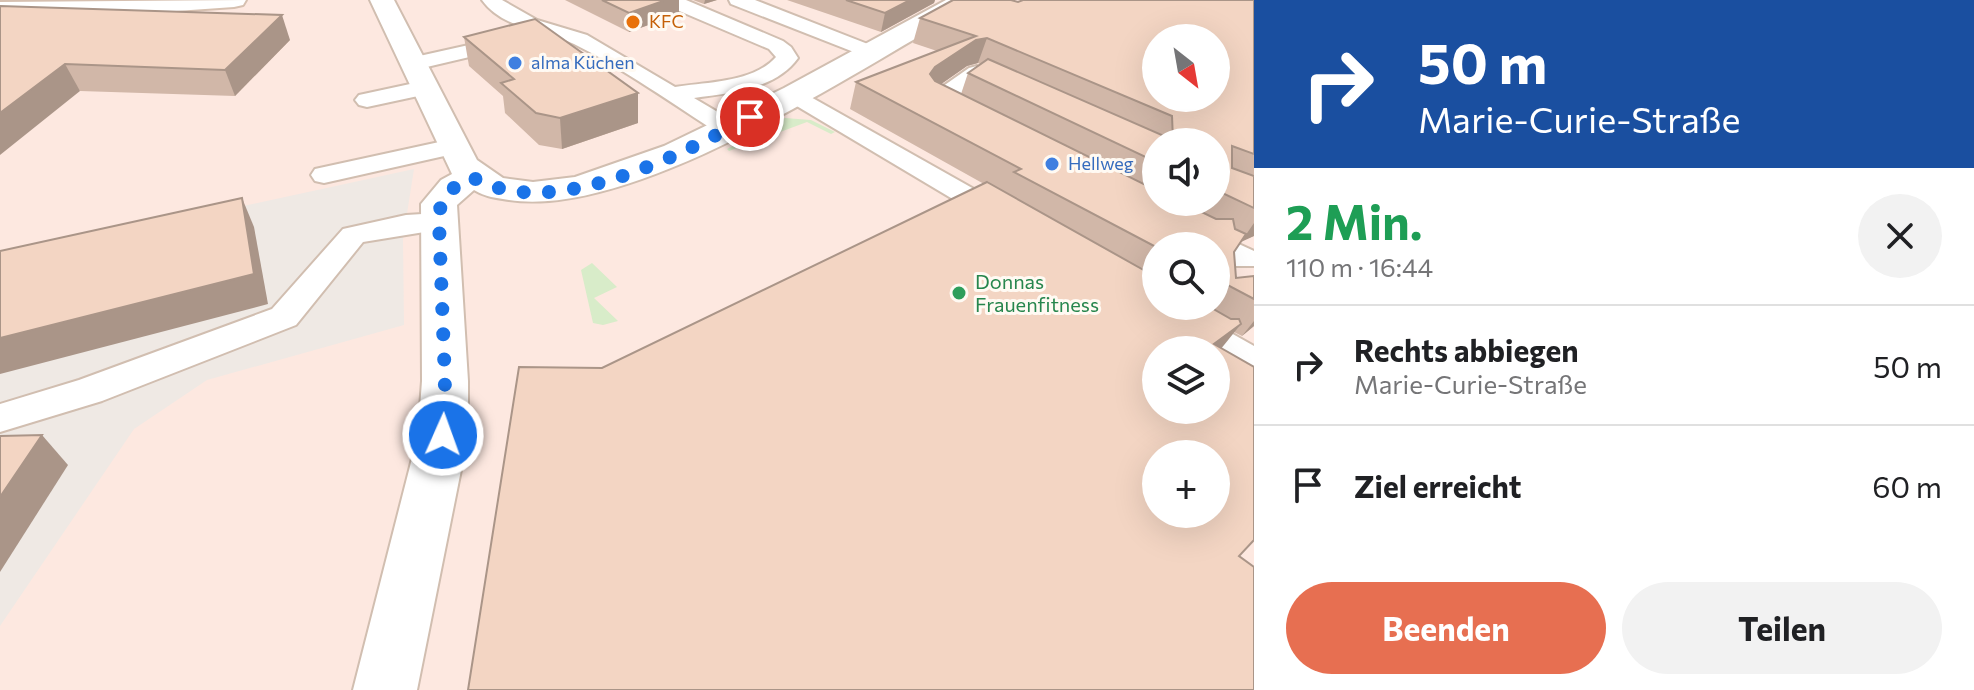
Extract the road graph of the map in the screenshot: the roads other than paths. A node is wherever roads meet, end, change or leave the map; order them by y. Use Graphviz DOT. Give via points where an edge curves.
graph roads {
  1 [pos="234,0"];
  2 [pos="382,0"];
  3 [pos="491,0"];
  4 [pos="670,0"];
  5 [pos="738,0"];
  6 [pos="964,0"];
  7 [pos="0,9"];
  8 [pos="556,32"];
  9 [pos="871,52"];
  10 [pos="419,76"];
  11 [pos="671,94"];
  12 [pos="793,94"];
  13 [pos="1032,99"];
  14 [pos="367,100"];
  15 [pos="979,122"];
  16 [pos="729,129"];
  17 [pos="463,162"];
  18 [pos="324,175"];
  19 [pos="439,222"];
  20 [pos="1176,223"];
  21 [pos="1026,230"];
  22 [pos="1244,264"];
  23 [pos="1182,320"];
  24 [pos="1254,362"];
  25 [pos="0,418"];
  26 [pos="385,690"];
  1 -- 7 [label="street"];
  2 -- 10 [label="street"];
  3 -- 8 [label="lane" via="520,19"];
  4 -- 11 [label="lane" via="776,45 787,58 755,79"];
  5 -- 9 [label="lane"];
  6 -- 9 [label="street"];
  8 -- 10 [label="lane" via="509,42"];
  8 -- 11 [label="lane" via="580,39"];
  9 -- 12 [label="street"];
  10 -- 14 [label="lane"];
  10 -- 17 [label="street"];
  11 -- 16 [label="lane"];
  12 -- 16 [label="street"];
  12 -- 21 [label="lane"];
  13 -- 15 [label="lane" via="977,73 937,101"];
  16 -- 17 [label="street" via="588,185 526,193 486,185"];
  17 -- 18 [label="lane"];
  17 -- 19 [label="street" via="439,204"];
  19 -- 25 [label="lane" via="353,235 284,317 89,391"];
  19 -- 26 [label="street" via="443,435"];
  20 -- 22 [label="lane"];
  23 -- 24 [label="lane"];
}
